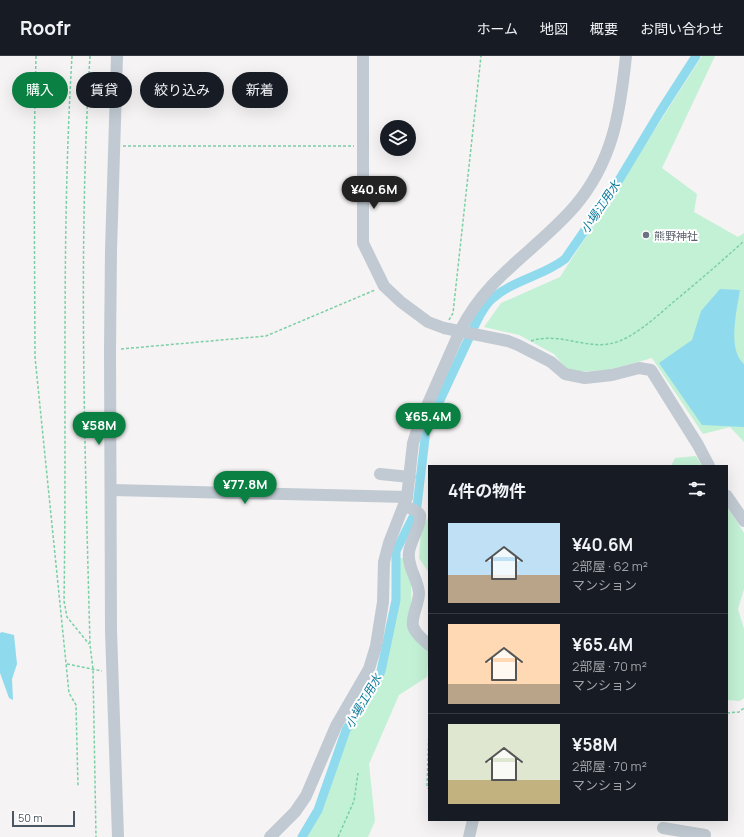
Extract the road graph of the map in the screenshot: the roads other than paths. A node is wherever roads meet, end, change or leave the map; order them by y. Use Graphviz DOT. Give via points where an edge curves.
graph roads {
  1 [pos="118,56"];
  2 [pos="363,56"];
  3 [pos="626,56"];
  4 [pos="460,331"];
  5 [pos="708,465"];
  6 [pos="385,474"];
  7 [pos="410,477"];
  8 [pos="112,490"];
  9 [pos="728,497"];
  10 [pos="405,502"];
  11 [pos="744,521"];
  12 [pos="428,644"];
  13 [pos="473,821"];
  14 [pos="663,828"];
  15 [pos="705,836"];
  16 [pos="118,837"];
  17 [pos="270,837"];
  18 [pos="469,837"];
  1 -- 8 [label="street" via="110,350"];
  2 -- 4 [label="street" via="363,243 384,286 401,302 428,322"];
  3 -- 4 [label="street" via="616,126 610,146 595,177 574,207 488,288"];
  4 -- 5 [label="street" via="518,345 551,362 565,374 585,378 612,376 639,368 651,370"];
  4 -- 7 [label="street" via="419,424 413,443"];
  6 -- 7 [label="street"];
  7 -- 10 [label="street"];
  8 -- 10 [label="street" via="383,496"];
  8 -- 16 [label="street" via="113,673"];
  9 -- 11 [label="street"];
  10 -- 12 [label="street" via="420,515 409,554 419,595 413,626"];
  10 -- 17 [label="street" via="388,543 384,562 383,602 376,646 369,669 336,726 306,796 295,812"];
  13 -- 18 [label="street"];
  14 -- 15 [label="street"];
}
